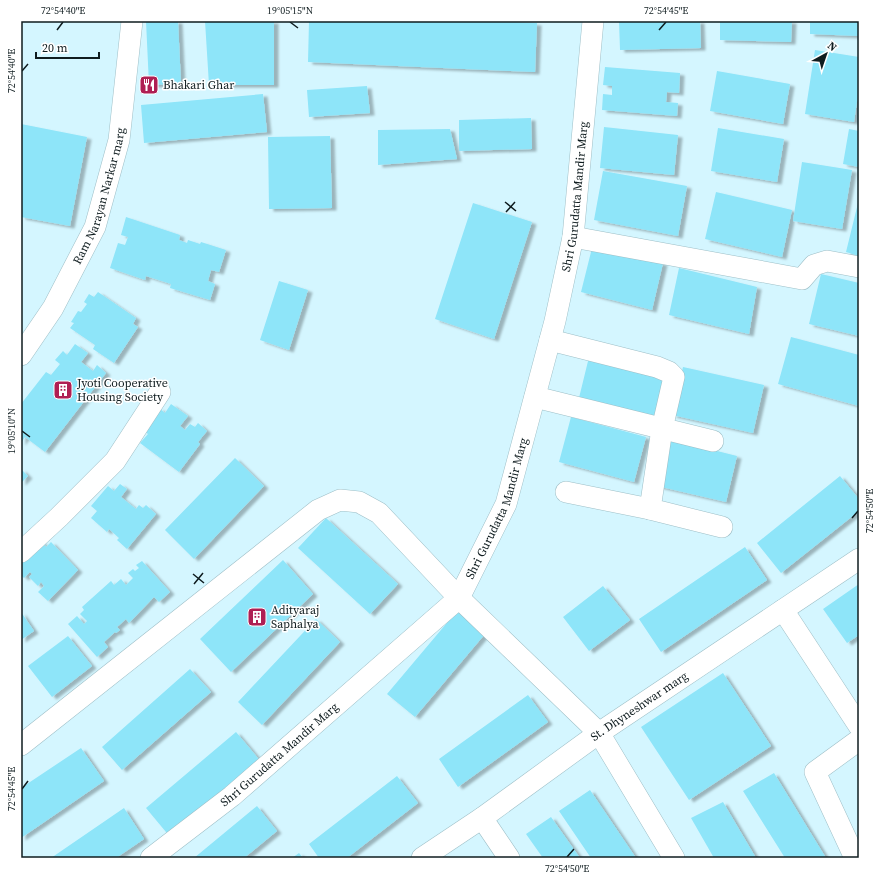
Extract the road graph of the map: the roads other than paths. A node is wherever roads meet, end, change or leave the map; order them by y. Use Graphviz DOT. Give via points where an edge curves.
graph roads {
  1 [pos="132,21"];
  2 [pos="593,21"];
  3 [pos="573,238"];
  4 [pos="859,267"];
  5 [pos="550,340"];
  6 [pos="21,355"];
  7 [pos="160,392"];
  8 [pos="535,397"];
  9 [pos="662,429"];
  10 [pos="713,441"];
  11 [pos="566,492"];
  12 [pos="650,509"];
  13 [pos="722,527"];
  14 [pos="21,552"];
  15 [pos="859,559"];
  16 [pos="459,598"];
  17 [pos="783,610"];
  18 [pos="859,726"];
  19 [pos="599,733"];
  20 [pos="859,740"];
  21 [pos="21,744"];
  22 [pos="482,818"];
  23 [pos="152,858"];
  24 [pos="422,858"];
  25 [pos="509,858"];
  26 [pos="674,858"];
  27 [pos="855,858"];
  1 -- 6 [label="street, Ram Narayan Narkar marg" via="119,140 95,227 53,308"];
  2 -- 3 [label="street, Shri Gurudatta Mandir Marg"];
  3 -- 4 [label="street" via="802,279 814,265 827,261"];
  3 -- 5 [label="street, Shri Gurudatta Mandir Marg"];
  5 -- 8 [label="street, Shri Gurudatta Mandir Marg"];
  5 -- 9 [label="street" via="669,372 674,376"];
  7 -- 14 [label="street" via="114,461"];
  8 -- 9 [label="street"];
  8 -- 16 [label="street, Shri Gurudatta Mandir Marg" via="506,504"];
  9 -- 10 [label="street"];
  9 -- 12 [label="street"];
  11 -- 12 [label="street"];
  12 -- 13 [label="street"];
  15 -- 17 [label="street, St. Dhyneshwar marg"];
  16 -- 19 [label="street"];
  16 -- 21 [label="street" via="379,513 359,502 340,500 318,510"];
  16 -- 23 [label="street, Shri Gurudatta Mandir Marg" via="232,796"];
  17 -- 18 [label="street"];
  17 -- 19 [label="street, St. Dhyneshwar marg"];
  19 -- 22 [label="street, St. Dhyneshwar marg"];
  19 -- 26 [label="street"];
  20 -- 27 [label="street" via="815,772"];
  22 -- 24 [label="street, St. Dhyneshwar marg"];
  22 -- 25 [label="street"];
}
